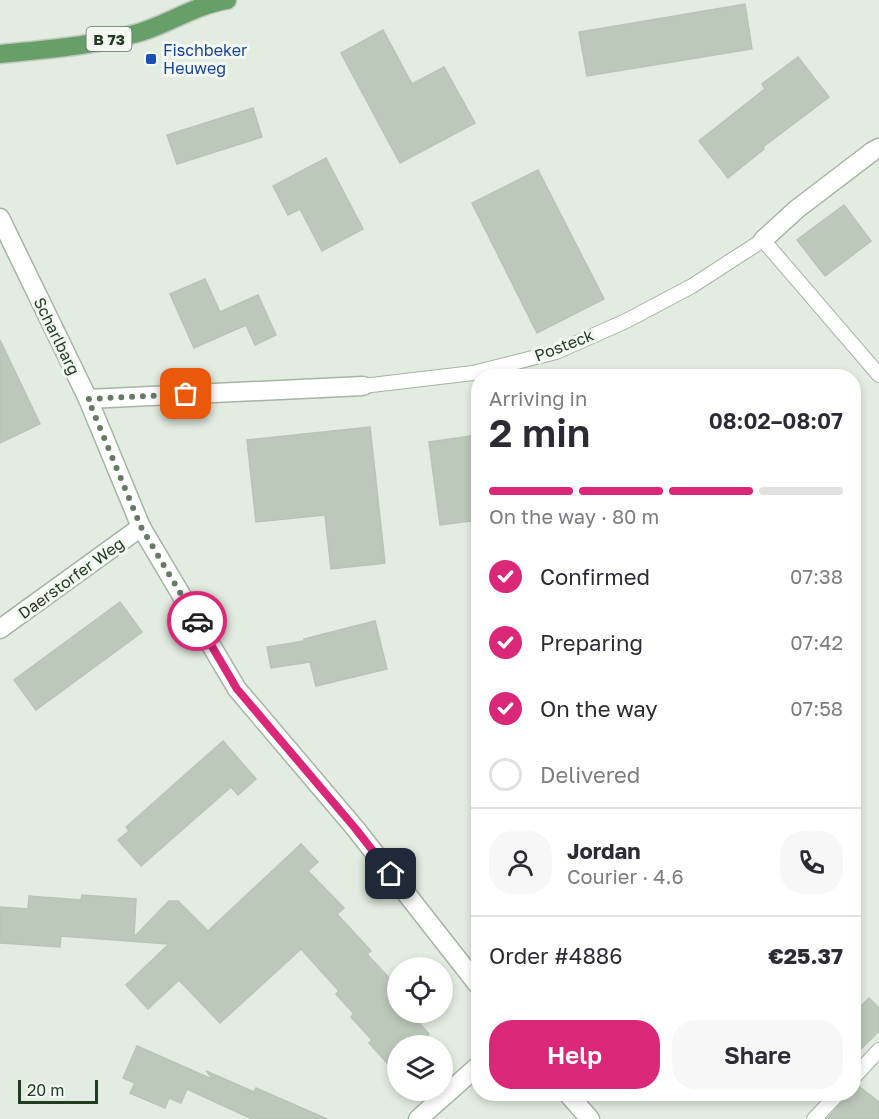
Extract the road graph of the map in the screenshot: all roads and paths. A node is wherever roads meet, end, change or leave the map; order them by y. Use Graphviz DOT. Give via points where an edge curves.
graph roads {
  1 [pos="193,0"];
  2 [pos="220,1"];
  3 [pos="0,54"];
  4 [pos="879,148"];
  5 [pos="0,218"];
  6 [pos="763,240"];
  7 [pos="489,369"];
  8 [pos="471,373"];
  9 [pos="879,375"];
  10 [pos="363,386"];
  11 [pos="88,399"];
  12 [pos="141,527"];
  13 [pos="0,628"];
  14 [pos="471,975"];
  15 [pos="879,1050"];
  16 [pos="861,1069"];
  17 [pos="471,1072"];
  18 [pos="574,1101"];
  19 [pos="831,1101"];
  20 [pos="418,1119"];
  21 [pos="590,1119"];
  22 [pos="814,1119"];
  1 -- 2 [label="main road, B 73"];
  2 -- 3 [label="main road, B 73" via="119,38"];
  4 -- 6 [label="street, Posteck" via="797,209"];
  5 -- 11 [label="street, Scharlbarg"];
  6 -- 7 [label="lane, Posteck" via="692,286 626,321 556,352"];
  6 -- 9 [label="lane"];
  8 -- 10 [label="lane, Posteck"];
  10 -- 11 [label="street, Posteck"];
  11 -- 12 [label="street, Scharlbarg"];
  12 -- 13 [label="street, Daerstorfer Weg"];
  12 -- 14 [label="street, Scharlbarg" via="237,689 355,828"];
  15 -- 16 [label="lane"];
  17 -- 20 [label="street"];
  18 -- 21 [label="street"];
  19 -- 22 [label="lane"];
}
